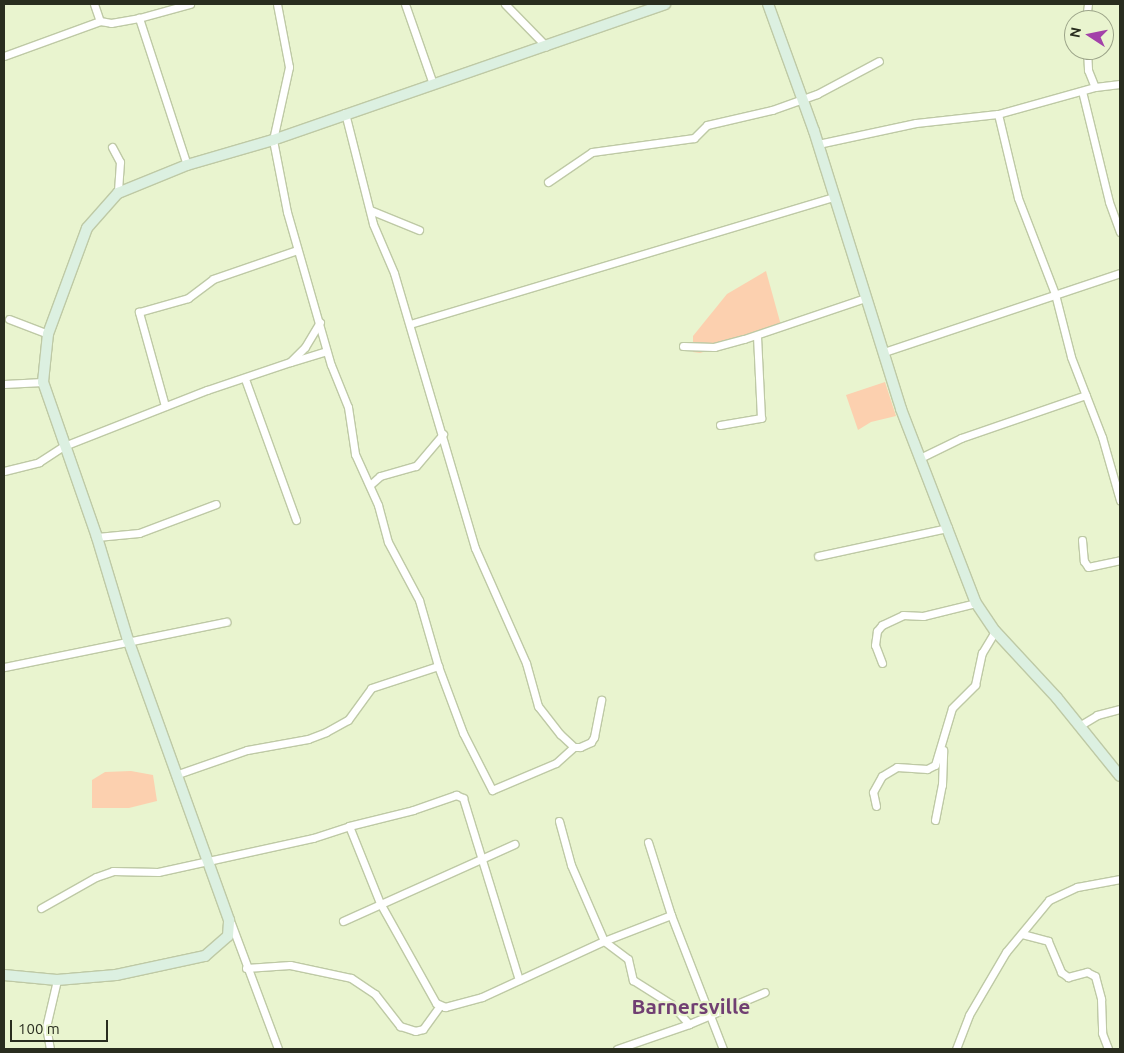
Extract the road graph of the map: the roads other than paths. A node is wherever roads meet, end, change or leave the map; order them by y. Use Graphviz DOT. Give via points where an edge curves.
graph roads {
  1 [pos="94,4"];
  2 [pos="190,4"];
  3 [pos="277,4"];
  4 [pos="405,4"];
  5 [pos="505,4"];
  6 [pos="665,4"];
  7 [pos="768,4"];
  8 [pos="139,18"];
  9 [pos="100,21"];
  10 [pos="546,46"];
  11 [pos="4,56"];
  12 [pos="1088,60"];
  13 [pos="879,61"];
  14 [pos="433,84"];
  15 [pos="1120,84"];
  16 [pos="1095,87"];
  17 [pos="1082,91"];
  18 [pos="802,99"];
  19 [pos="345,114"];
  20 [pos="998,114"];
  21 [pos="273,140"];
  22 [pos="818,144"];
  23 [pos="112,146"];
  24 [pos="186,165"];
  25 [pos="548,182"];
  26 [pos="118,193"];
  27 [pos="833,197"];
  28 [pos="370,210"];
  29 [pos="419,230"];
  30 [pos="1120,232"];
  31 [pos="297,250"];
  32 [pos="1120,273"];
  33 [pos="1055,294"];
  34 [pos="865,298"];
  35 [pos="9,319"];
  36 [pos="320,322"];
  37 [pos="410,324"];
  38 [pos="48,334"];
  39 [pos="757,336"];
  40 [pos="683,346"];
  41 [pos="326,351"];
  42 [pos="884,352"];
  43 [pos="290,362"];
  44 [pos="245,378"];
  45 [pos="43,382"];
  46 [pos="4,384"];
  47 [pos="1086,395"];
  48 [pos="165,406"];
  49 [pos="720,426"];
  50 [pos="443,434"];
  51 [pos="64,446"];
  52 [pos="920,458"];
  53 [pos="4,471"];
  54 [pos="370,485"];
  55 [pos="1120,500"];
  56 [pos="216,504"];
  57 [pos="296,520"];
  58 [pos="948,528"];
  59 [pos="97,537"];
  60 [pos="1082,540"];
  61 [pos="818,556"];
  62 [pos="1120,560"];
  63 [pos="976,603"];
  64 [pos="226,622"];
  65 [pos="995,631"];
  66 [pos="128,640"];
  67 [pos="882,663"];
  68 [pos="438,666"];
  69 [pos="4,667"];
  70 [pos="601,700"];
  71 [pos="1120,709"];
  72 [pos="1079,726"];
  73 [pos="574,747"];
  74 [pos="942,747"];
  75 [pos="178,774"];
  76 [pos="1120,776"];
  77 [pos="876,806"];
  78 [pos="935,820"];
  79 [pos="560,821"];
  80 [pos="349,826"];
  81 [pos="648,842"];
  82 [pos="514,844"];
  83 [pos="480,857"];
  84 [pos="210,862"];
  85 [pos="1120,879"];
  86 [pos="380,903"];
  87 [pos="41,908"];
  88 [pos="671,915"];
  89 [pos="229,920"];
  90 [pos="343,921"];
  91 [pos="1022,934"];
  92 [pos="604,941"];
  93 [pos="246,968"];
  94 [pos="4,976"];
  95 [pos="57,980"];
  96 [pos="519,980"];
  97 [pos="765,992"];
  98 [pos="440,1006"];
  99 [pos="708,1016"];
  100 [pos="689,1024"];
  101 [pos="50,1049"];
  102 [pos="278,1049"];
  103 [pos="617,1049"];
  104 [pos="723,1049"];
  105 [pos="956,1049"];
  106 [pos="1108,1049"];
  1 -- 9 [label="street"];
  2 -- 8 [label="street"];
  3 -- 21 [label="street" via="288,67"];
  4 -- 14 [label="street"];
  5 -- 10 [label="street"];
  6 -- 10 [label="main road"];
  7 -- 18 [label="main road"];
  8 -- 9 [label="street" via="111,23"];
  8 -- 24 [label="street"];
  9 -- 11 [label="street"];
  10 -- 14 [label="main road"];
  12 -- 16 [label="street"];
  13 -- 18 [label="street"];
  14 -- 19 [label="main road"];
  15 -- 16 [label="street"];
  16 -- 17 [label="street"];
  17 -- 20 [label="street"];
  17 -- 30 [label="street" via="1109,202"];
  18 -- 22 [label="main road"];
  18 -- 25 [label="street" via="772,110 707,125 694,138 592,152"];
  19 -- 21 [label="main road"];
  19 -- 28 [label="street"];
  20 -- 22 [label="street" via="916,122"];
  20 -- 33 [label="street" via="1018,198"];
  21 -- 24 [label="main road"];
  21 -- 31 [label="street"];
  22 -- 27 [label="main road"];
  23 -- 26 [label="street" via="120,162"];
  24 -- 26 [label="main road"];
  26 -- 38 [label="main road" via="87,228"];
  27 -- 34 [label="main road"];
  27 -- 37 [label="street"];
  28 -- 29 [label="street"];
  28 -- 37 [label="street" via="374,230 385,246"];
  31 -- 36 [label="street"];
  31 -- 48 [label="street" via="213,279 188,298 139,312"];
  32 -- 33 [label="street"];
  33 -- 42 [label="street"];
  33 -- 47 [label="street" via="1071,357"];
  34 -- 39 [label="street"];
  34 -- 42 [label="main road"];
  35 -- 38 [label="street"];
  36 -- 41 [label="street"];
  36 -- 43 [label="street" via="305,347"];
  37 -- 50 [label="street"];
  38 -- 45 [label="main road"];
  39 -- 40 [label="street" via="714,347"];
  39 -- 49 [label="street" via="761,418"];
  41 -- 43 [label="street"];
  41 -- 54 [label="street" via="348,407 355,454"];
  42 -- 52 [label="main road"];
  43 -- 44 [label="street"];
  44 -- 48 [label="street"];
  44 -- 57 [label="street"];
  45 -- 46 [label="street"];
  45 -- 51 [label="main road"];
  47 -- 52 [label="street" via="961,438"];
  47 -- 55 [label="street"];
  48 -- 51 [label="street"];
  50 -- 54 [label="street" via="416,466 380,476"];
  50 -- 73 [label="street" via="476,548 526,663 538,706 550,724"];
  51 -- 53 [label="street" via="38,462"];
  51 -- 59 [label="main road"];
  52 -- 58 [label="main road"];
  54 -- 68 [label="street" via="388,542 419,600"];
  56 -- 59 [label="street" via="139,534"];
  58 -- 61 [label="street"];
  58 -- 63 [label="main road"];
  59 -- 66 [label="main road"];
  60 -- 62 [label="street" via="1084,561 1088,567"];
  63 -- 65 [label="main road"];
  63 -- 67 [label="street" via="923,616 903,615 882,625 877,631 875,645"];
  64 -- 66 [label="street"];
  65 -- 72 [label="main road"];
  65 -- 74 [label="street" via="982,653 975,684 952,708"];
  66 -- 69 [label="street"];
  66 -- 75 [label="main road"];
  68 -- 73 [label="street" via="463,732 492,790 556,763"];
  68 -- 75 [label="street" via="371,688 348,720 308,739 247,750"];
  70 -- 73 [label="street" via="600,718 591,742"];
  71 -- 72 [label="street" via="1097,715"];
  72 -- 76 [label="main road"];
  74 -- 77 [label="street" via="935,764 927,769 897,767 882,776 873,792"];
  74 -- 78 [label="street" via="942,785"];
  75 -- 84 [label="main road"];
  79 -- 92 [label="street" via="571,865"];
  80 -- 83 [label="street" via="460,795"];
  80 -- 84 [label="street" via="313,838"];
  80 -- 86 [label="street"];
  81 -- 88 [label="street"];
  82 -- 83 [label="street"];
  83 -- 86 [label="street"];
  83 -- 96 [label="street"];
  84 -- 87 [label="street" via="158,872 114,871 96,877"];
  84 -- 89 [label="main road"];
  85 -- 91 [label="street" via="1077,887 1048,900"];
  86 -- 90 [label="street"];
  86 -- 98 [label="street"];
  88 -- 92 [label="street"];
  88 -- 99 [label="street"];
  89 -- 93 [label="street"];
  89 -- 95 [label="main road" via="228,936 218,949 206,956 116,975"];
  91 -- 105 [label="street" via="969,1015"];
  91 -- 106 [label="street" via="1048,941 1061,972 1068,977 1087,972 1094,976 1101,999 1102,1033"];
  92 -- 96 [label="street"];
  92 -- 100 [label="street" via="628,959 633,980 670,1004"];
  93 -- 98 [label="street" via="290,965 351,978 375,994 400,1026 414,1031 423,1029"];
  93 -- 102 [label="street"];
  94 -- 95 [label="main road"];
  95 -- 101 [label="street" via="46,1027"];
  96 -- 98 [label="street" via="464,1004"];
  97 -- 99 [label="street"];
  99 -- 100 [label="street"];
  99 -- 104 [label="street"];
  100 -- 103 [label="street"];
}
